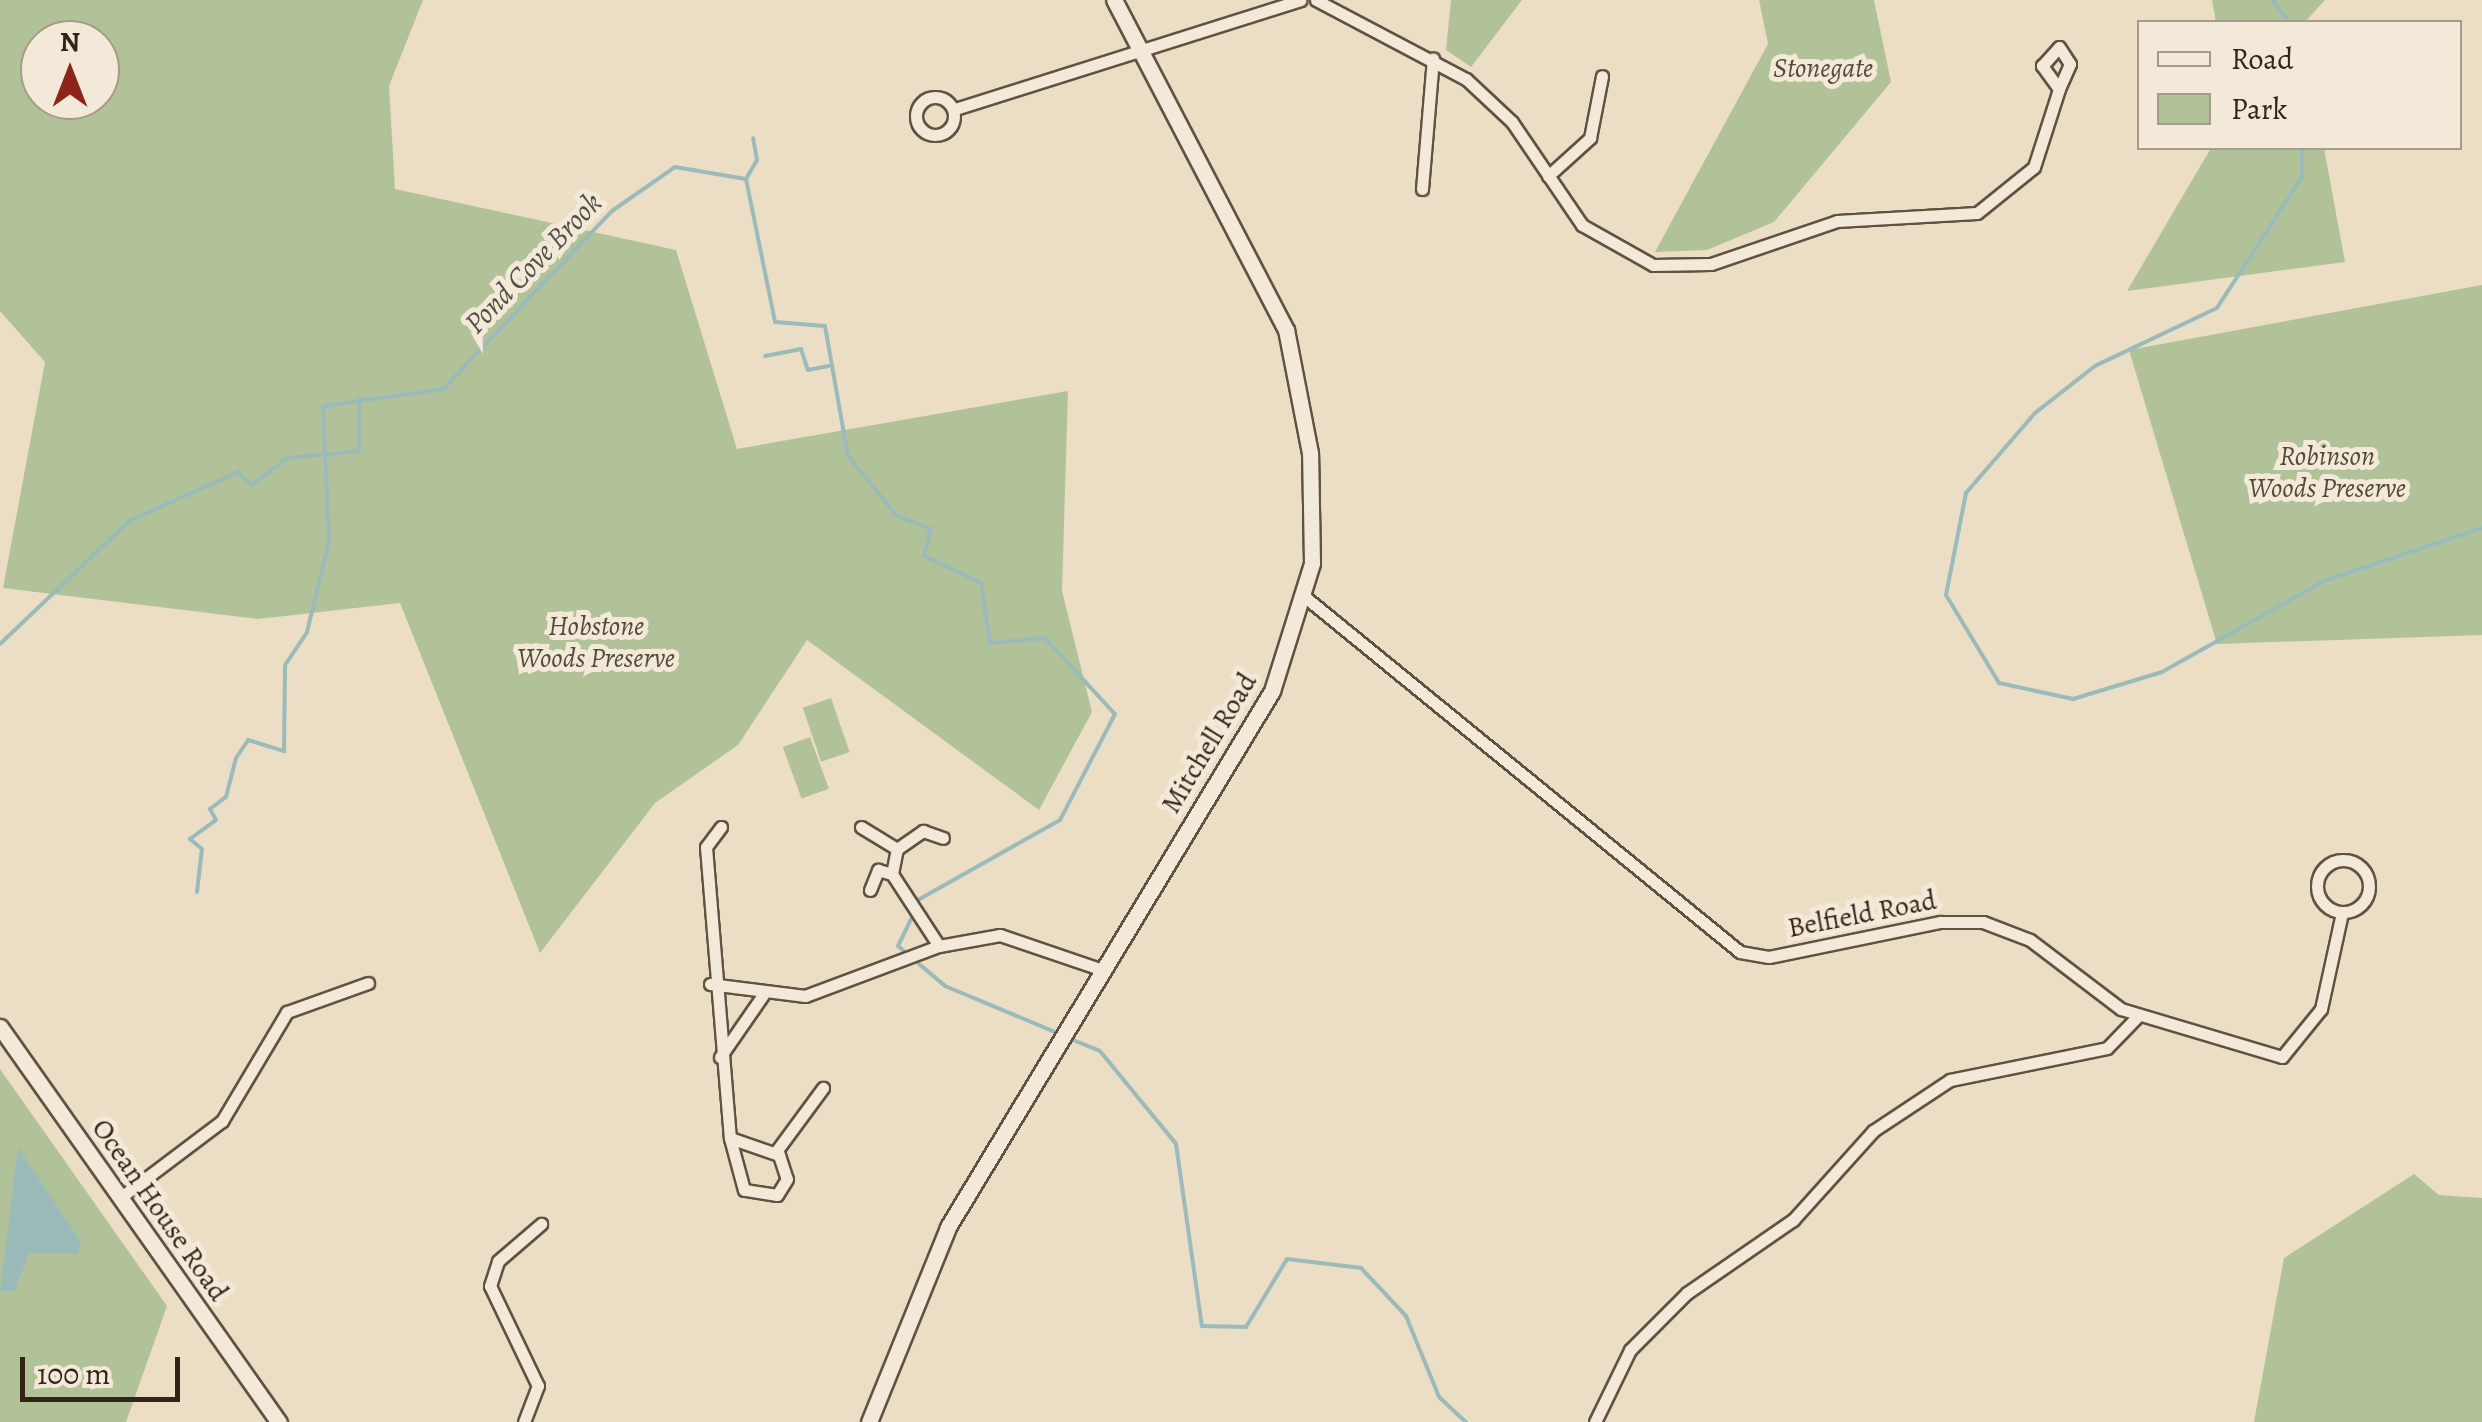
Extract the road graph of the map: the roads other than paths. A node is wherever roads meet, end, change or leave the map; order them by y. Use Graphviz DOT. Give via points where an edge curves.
graph roads {
  1 [pos="1114,0"];
  2 [pos="1300,0"];
  3 [pos="1316,0"];
  4 [pos="1139,53"];
  5 [pos="1434,58"];
  6 [pos="1602,76"];
  7 [pos="2059,89"];
  8 [pos="958,108"];
  9 [pos="1548,176"];
  10 [pos="1422,189"];
  11 [pos="1305,598"];
  12 [pos="721,827"];
  13 [pos="860,827"];
  14 [pos="943,838"];
  15 [pos="897,849"];
  16 [pos="892,874"];
  17 [pos="870,890"];
  18 [pos="2342,913"];
  19 [pos="938,946"];
  20 [pos="1103,970"];
  21 [pos="368,984"];
  22 [pos="710,984"];
  23 [pos="764,995"];
  24 [pos="2138,1016"];
  25 [pos="0,1027"];
  26 [pos="720,1058"];
  27 [pos="823,1088"];
  28 [pos="730,1138"];
  29 [pos="775,1153"];
  30 [pos="121,1197"];
  31 [pos="540,1224"];
  32 [pos="279,1422"];
  33 [pos="524,1422"];
  34 [pos="869,1422"];
  35 [pos="1594,1422"];
  1 -- 4 [label="street, Mitchell Road"];
  2 -- 4 [label="street"];
  3 -- 5 [label="street"];
  4 -- 8 [label="street"];
  4 -- 11 [label="street, Mitchell Road" via="1293,354 1314,504"];
  5 -- 9 [label="street" via="1490,99"];
  5 -- 10 [label="street"];
  6 -- 9 [label="street" via="1590,138"];
  7 -- 9 [label="street" via="2034,166 1978,213 1838,220 1692,267 1653,265 1598,240"];
  11 -- 20 [label="street, Mitchell Road" via="1256,721"];
  11 -- 24 [label="street, Belfield Road" via="1740,952 1769,957 1940,922 1983,922 2030,940"];
  12 -- 22 [label="street" via="706,847 715,912"];
  13 -- 15 [label="street"];
  14 -- 15 [label="street" via="922,832"];
  15 -- 16 [label="street"];
  16 -- 17 [label="street" via="878,870"];
  16 -- 19 [label="street"];
  18 -- 18 [label="street" via="2317,891 2320,874 2342,860 2358,865 2370,886 2358,908"];
  18 -- 24 [label="street, Belfield Road" via="2321,1009 2282,1058"];
  19 -- 20 [label="street" via="1000,935"];
  19 -- 23 [label="street" via="805,996"];
  20 -- 34 [label="street, Mitchell Road" via="926,1269"];
  21 -- 30 [label="street" via="286,1012 222,1122"];
  22 -- 23 [label="street"];
  22 -- 26 [label="street"];
  23 -- 26 [label="street"];
  24 -- 35 [label="street" via="2107,1048 1950,1080 1873,1131 1794,1220 1687,1293 1630,1350"];
  25 -- 30 [label="street, Ocean House Road"];
  26 -- 28 [label="street"];
  27 -- 29 [label="street"];
  28 -- 29 [label="street"];
  28 -- 29 [label="street" via="738,1182 758,1197 785,1184"];
  30 -- 32 [label="street, Ocean House Road"];
  31 -- 33 [label="street" via="498,1260 490,1286 538,1386"];
}
